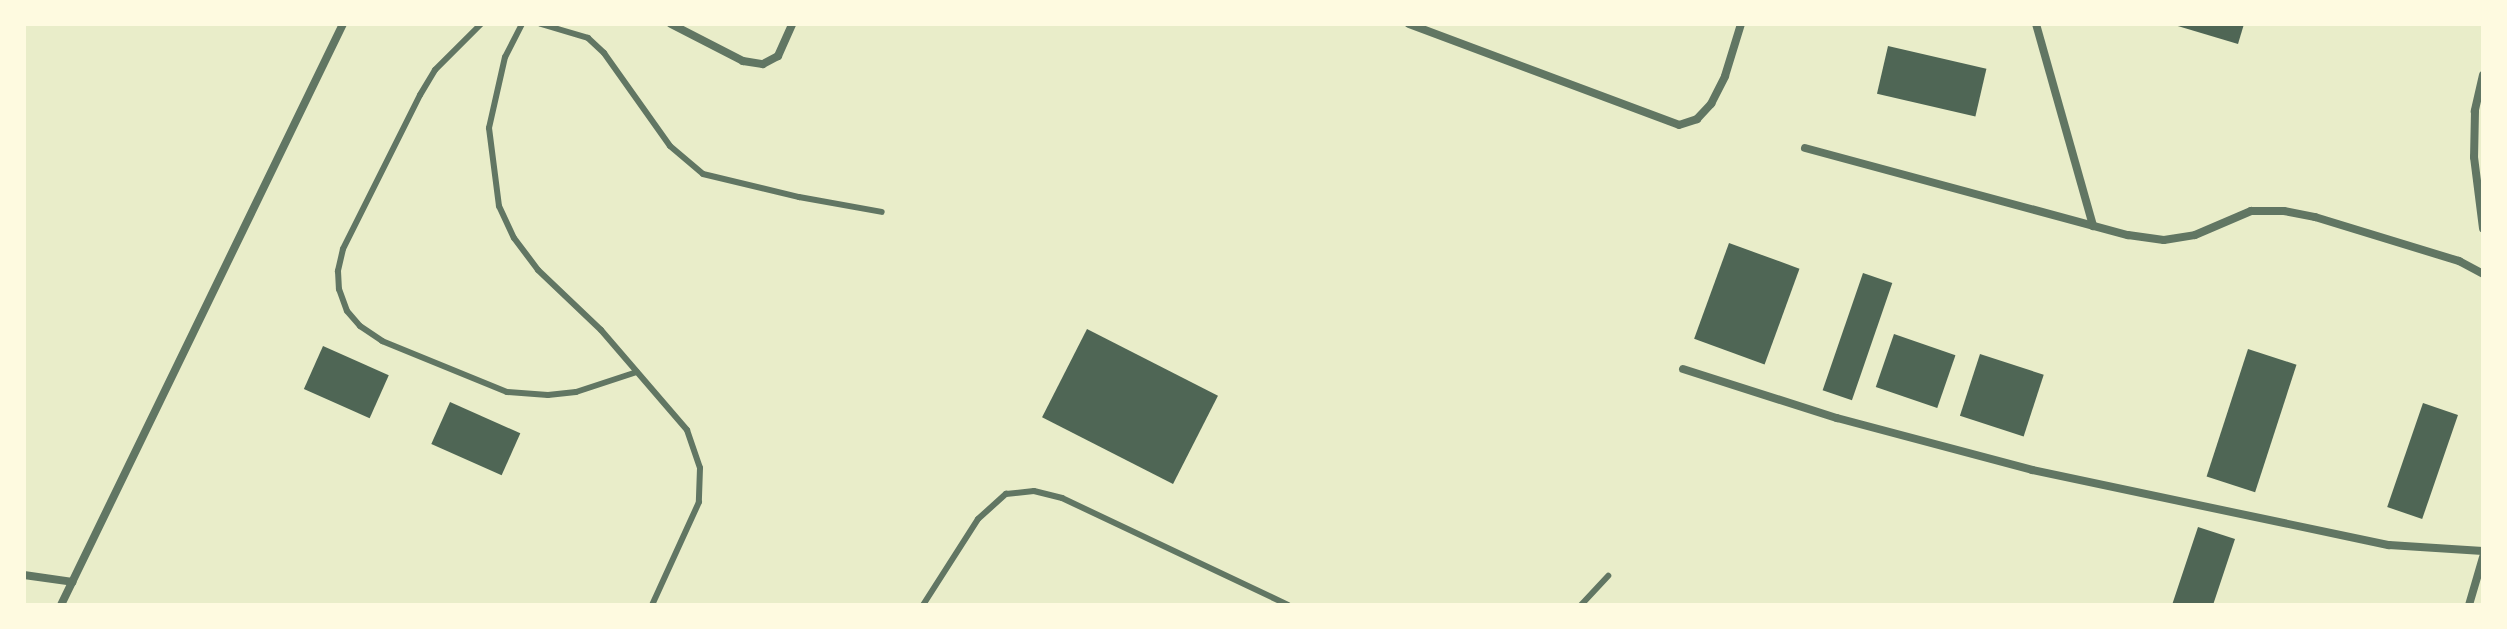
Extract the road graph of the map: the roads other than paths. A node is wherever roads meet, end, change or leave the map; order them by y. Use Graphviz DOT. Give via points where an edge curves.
graph roads {
  1 [pos="343,24"];
  2 [pos="481,24"];
  3 [pos="522,24"];
  4 [pos="541,24"];
  5 [pos="671,24"];
  6 [pos="792,24"];
  7 [pos="1409,24"];
  8 [pos="1741,24"];
  9 [pos="2036,24"];
  10 [pos="2483,75"];
  11 [pos="1805,148"];
  12 [pos="882,212"];
  13 [pos="2093,226"];
  14 [pos="2483,228"];
  15 [pos="2483,274"];
  16 [pos="1683,369"];
  17 [pos="637,372"];
  18 [pos="2483,554"];
  19 [pos="24,575"];
  20 [pos="1608,576"];
  21 [pos="73,582"];
  22 [pos="61,605"];
  23 [pos="652,605"];
  24 [pos="923,605"];
  25 [pos="1288,605"];
  26 [pos="1581,605"];
  27 [pos="2469,605"];
  1 -- 21 [label="street"];
  2 -- 17 [label="lane" via="435,70 343,249 339,289 347,311 382,341 507,392 576,392"];
  3 -- 17 [label="lane" via="505,57 489,128 499,206 538,270"];
  4 -- 12 [label="lane" via="588,38 670,146 703,174"];
  5 -- 6 [label="street" via="743,61 763,64 778,56"];
  7 -- 8 [label="street" via="1679,125 1697,119 1711,104"];
  9 -- 13 [label="street"];
  10 -- 14 [label="street" via="2475,111 2474,157"];
  11 -- 13 [label="street"];
  13 -- 15 [label="street" via="2164,240 2195,235 2251,211 2284,211 2459,261"];
  16 -- 18 [label="street" via="1837,418 2032,470 2389,545"];
  17 -- 23 [label="lane" via="687,430 700,468 699,502"];
  18 -- 27 [label="street"];
  19 -- 21 [label="street"];
  20 -- 26 [label="lane"];
  21 -- 22 [label="street"];
  24 -- 25 [label="lane" via="978,519 1006,494 1034,491 1062,498"];
}
